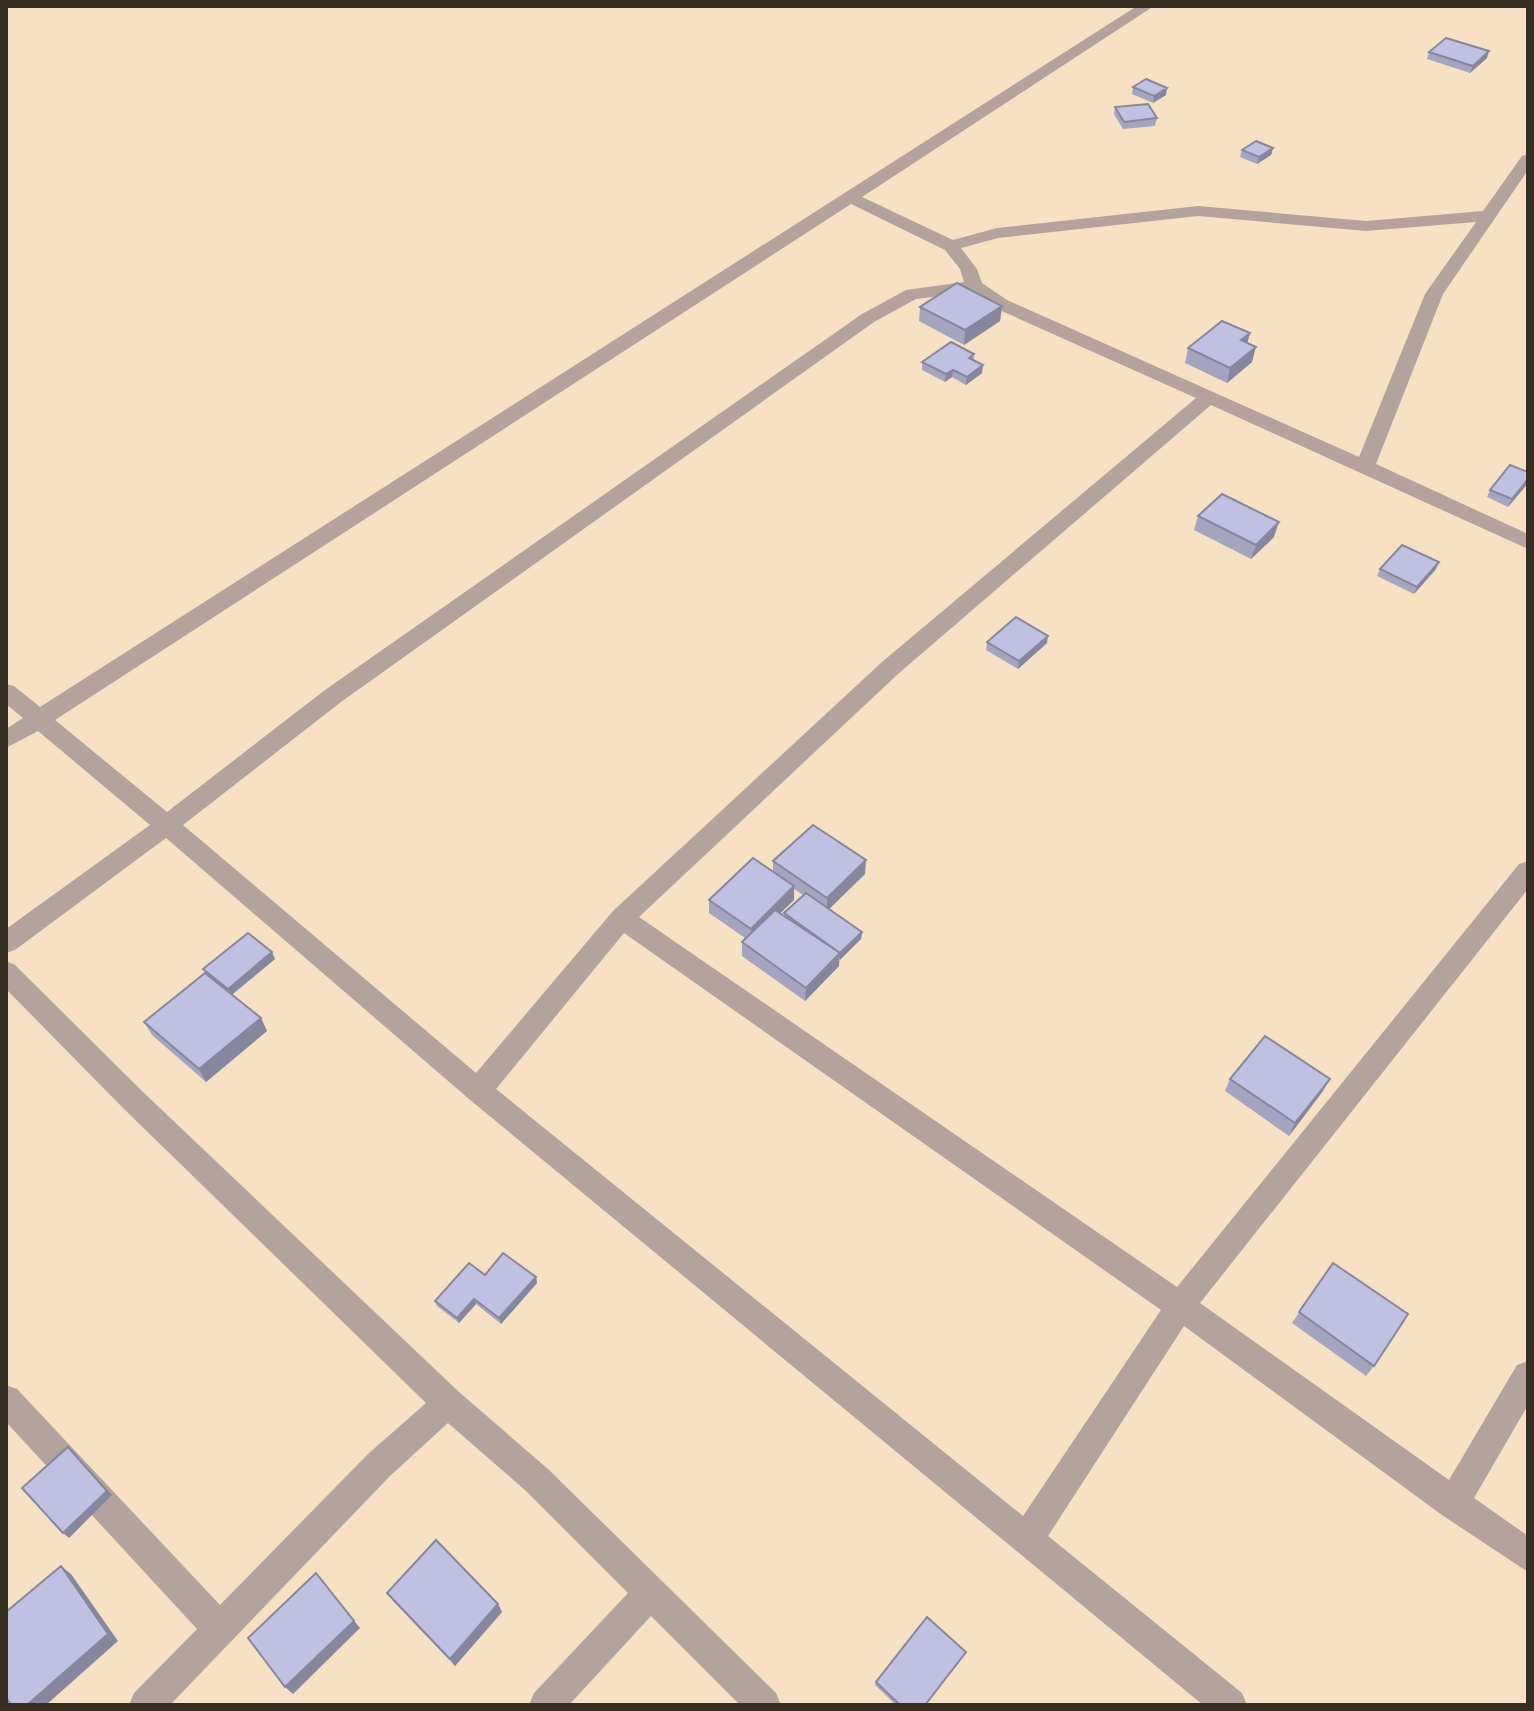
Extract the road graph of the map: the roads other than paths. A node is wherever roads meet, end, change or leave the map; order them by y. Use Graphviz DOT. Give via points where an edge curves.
graph roads {
  1 [pos="1147,6"];
  2 [pos="1528,159"];
  3 [pos="850,197"];
  4 [pos="1486,216"];
  5 [pos="951,246"];
  6 [pos="974,286"];
  7 [pos="1207,398"];
  8 [pos="1366,464"];
  9 [pos="1528,542"];
  10 [pos="6,692"];
  11 [pos="38,721"];
  12 [pos="6,740"];
  13 [pos="167,825"];
  14 [pos="1528,871"];
  15 [pos="622,918"];
  16 [pos="6,943"];
  17 [pos="6,972"];
  18 [pos="478,1091"];
  19 [pos="1180,1306"];
  20 [pos="1528,1376"];
  21 [pos="6,1400"];
  22 [pos="448,1403"];
  23 [pos="1453,1504"];
  24 [pos="1027,1539"];
  25 [pos="1528,1556"];
  26 [pos="650,1593"];
  27 [pos="220,1630"];
  28 [pos="146,1705"];
  29 [pos="546,1705"];
  30 [pos="764,1705"];
  31 [pos="1230,1705"];
  1 -- 3 [label="street"];
  2 -- 4 [label="street"];
  3 -- 5 [label="street"];
  3 -- 11 [label="street"];
  4 -- 5 [label="street" via="1366,226 1198,211 997,233"];
  4 -- 8 [label="street" via="1434,294"];
  5 -- 6 [label="street"];
  6 -- 7 [label="street" via="1001,304"];
  6 -- 13 [label="street" via="912,294 868,318 333,696"];
  7 -- 8 [label="street"];
  7 -- 15 [label="street" via="890,668"];
  8 -- 9 [label="street"];
  10 -- 11 [label="street"];
  11 -- 12 [label="street"];
  11 -- 13 [label="street"];
  13 -- 16 [label="street"];
  13 -- 18 [label="street"];
  14 -- 19 [label="street"];
  15 -- 18 [label="street"];
  15 -- 19 [label="street"];
  17 -- 22 [label="street"];
  18 -- 24 [label="street"];
  19 -- 23 [label="street"];
  19 -- 24 [label="street"];
  20 -- 23 [label="street"];
  21 -- 27 [label="street"];
  22 -- 26 [label="street" via="537,1480"];
  22 -- 27 [label="street" via="379,1465"];
  23 -- 25 [label="street"];
  24 -- 31 [label="street"];
  26 -- 29 [label="street"];
  26 -- 30 [label="street"];
  27 -- 28 [label="street"];
}
